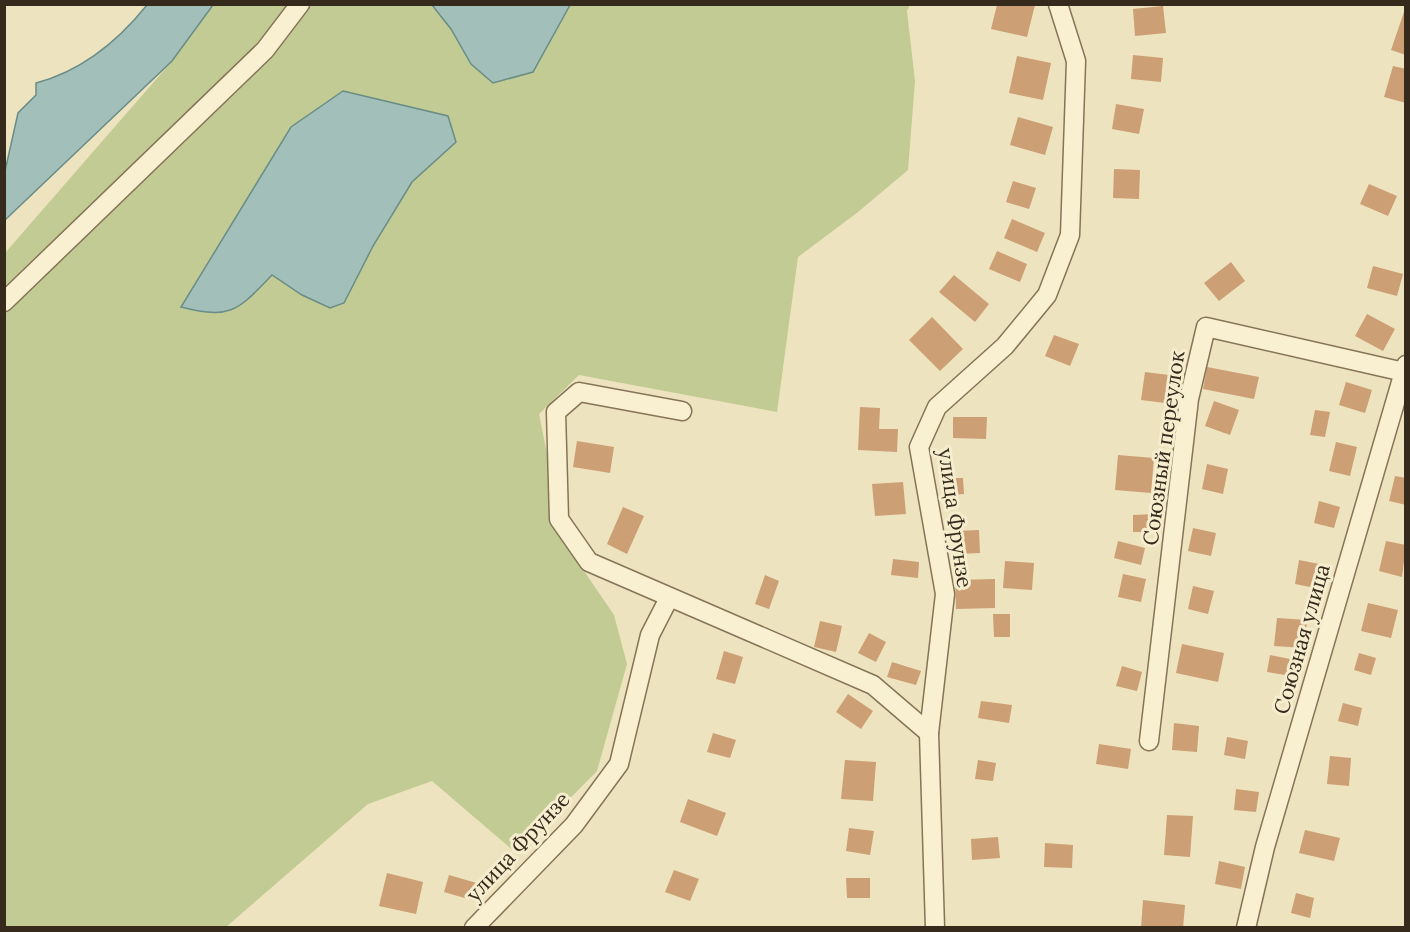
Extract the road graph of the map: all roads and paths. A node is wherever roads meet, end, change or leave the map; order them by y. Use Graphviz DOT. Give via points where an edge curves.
graph roads {
  1 [pos="300,4"];
  2 [pos="1058,4"];
  3 [pos="4,302"];
  4 [pos="1405,368"];
  5 [pos="682,411"];
  6 [pos="669,598"];
  7 [pos="929,733"];
  8 [pos="1149,741"];
  9 [pos="474,927"];
  10 [pos="935,927"];
  11 [pos="1246,927"];
  1 -- 3 [label="street" via="265,50"];
  2 -- 7 [label="street, улица Фрунзе" via="1076,61 1070,236 1047,295 1005,346 938,407 919,447 945,594"];
  4 -- 8 [label="street, Союзный переулок" via="1206,327 1189,399"];
  4 -- 11 [label="street, Союзная улица" via="1268,836"];
  5 -- 6 [label="street" via="579,392 556,412 559,519 590,562"];
  6 -- 7 [label="street" via="873,685"];
  6 -- 9 [label="street, улица Фрунзе" via="650,635 619,764 574,825"];
  7 -- 10 [label="street, улица Фрунзе"];
}
